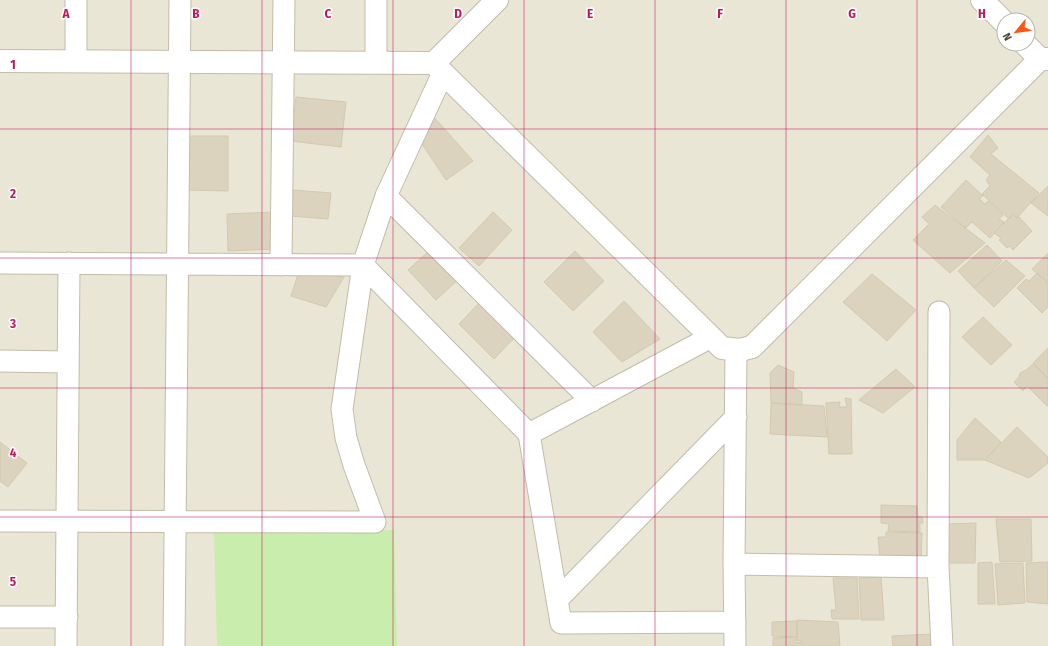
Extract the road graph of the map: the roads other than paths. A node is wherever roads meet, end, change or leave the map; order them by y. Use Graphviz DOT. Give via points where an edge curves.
graph roads {
  1 [pos="76,0"];
  2 [pos="180,0"];
  3 [pos="284,0"];
  4 [pos="376,0"];
  5 [pos="497,0"];
  6 [pos="1038,54"];
  7 [pos="0,61"];
  8 [pos="76,61"];
  9 [pos="179,62"];
  10 [pos="283,62"];
  11 [pos="376,62"];
  12 [pos="439,68"];
  13 [pos="386,196"];
  14 [pos="0,263"];
  15 [pos="69,263"];
  16 [pos="178,264"];
  17 [pos="281,265"];
  18 [pos="363,265"];
  19 [pos="939,312"];
  20 [pos="711,337"];
  21 [pos="736,350"];
  22 [pos="0,361"];
  23 [pos="68,362"];
  24 [pos="592,400"];
  25 [pos="736,417"];
  26 [pos="529,434"];
  27 [pos="0,522"];
  28 [pos="67,522"];
  29 [pos="175,522"];
  30 [pos="734,564"];
  31 [pos="938,567"];
  32 [pos="557,600"];
  33 [pos="0,617"];
  34 [pos="66,617"];
  35 [pos="735,622"];
  36 [pos="66,646"];
  37 [pos="174,646"];
  38 [pos="734,646"];
  39 [pos="942,646"];
  1 -- 8 [label="street"];
  2 -- 9 [label="street"];
  3 -- 10 [label="street"];
  4 -- 11 [label="street"];
  5 -- 12 [label="street"];
  6 -- 21 [label="street" via="752,347"];
  7 -- 8 [label="street"];
  8 -- 9 [label="street"];
  9 -- 10 [label="street"];
  9 -- 16 [label="street"];
  10 -- 11 [label="street"];
  10 -- 17 [label="street"];
  11 -- 12 [label="street"];
  12 -- 13 [label="street"];
  12 -- 20 [label="street"];
  13 -- 18 [label="street"];
  13 -- 24 [label="street"];
  14 -- 15 [label="street"];
  15 -- 16 [label="street"];
  15 -- 23 [label="street"];
  16 -- 17 [label="street"];
  16 -- 29 [label="street"];
  17 -- 18 [label="street"];
  18 -- 26 [label="street"];
  18 -- 29 [label="street" via="342,408 346,438 375,522"];
  19 -- 31 [label="street"];
  20 -- 21 [label="street" via="722,348"];
  20 -- 24 [label="street"];
  21 -- 25 [label="street"];
  22 -- 23 [label="street"];
  23 -- 28 [label="street"];
  24 -- 26 [label="street"];
  25 -- 30 [label="street"];
  25 -- 32 [label="street"];
  26 -- 32 [label="street"];
  27 -- 28 [label="street"];
  28 -- 29 [label="street"];
  28 -- 34 [label="street"];
  29 -- 37 [label="street"];
  30 -- 31 [label="street"];
  30 -- 35 [label="street"];
  31 -- 39 [label="street"];
  32 -- 35 [label="street" via="561,623"];
  33 -- 34 [label="street"];
  34 -- 36 [label="street"];
  35 -- 38 [label="street"];
}
